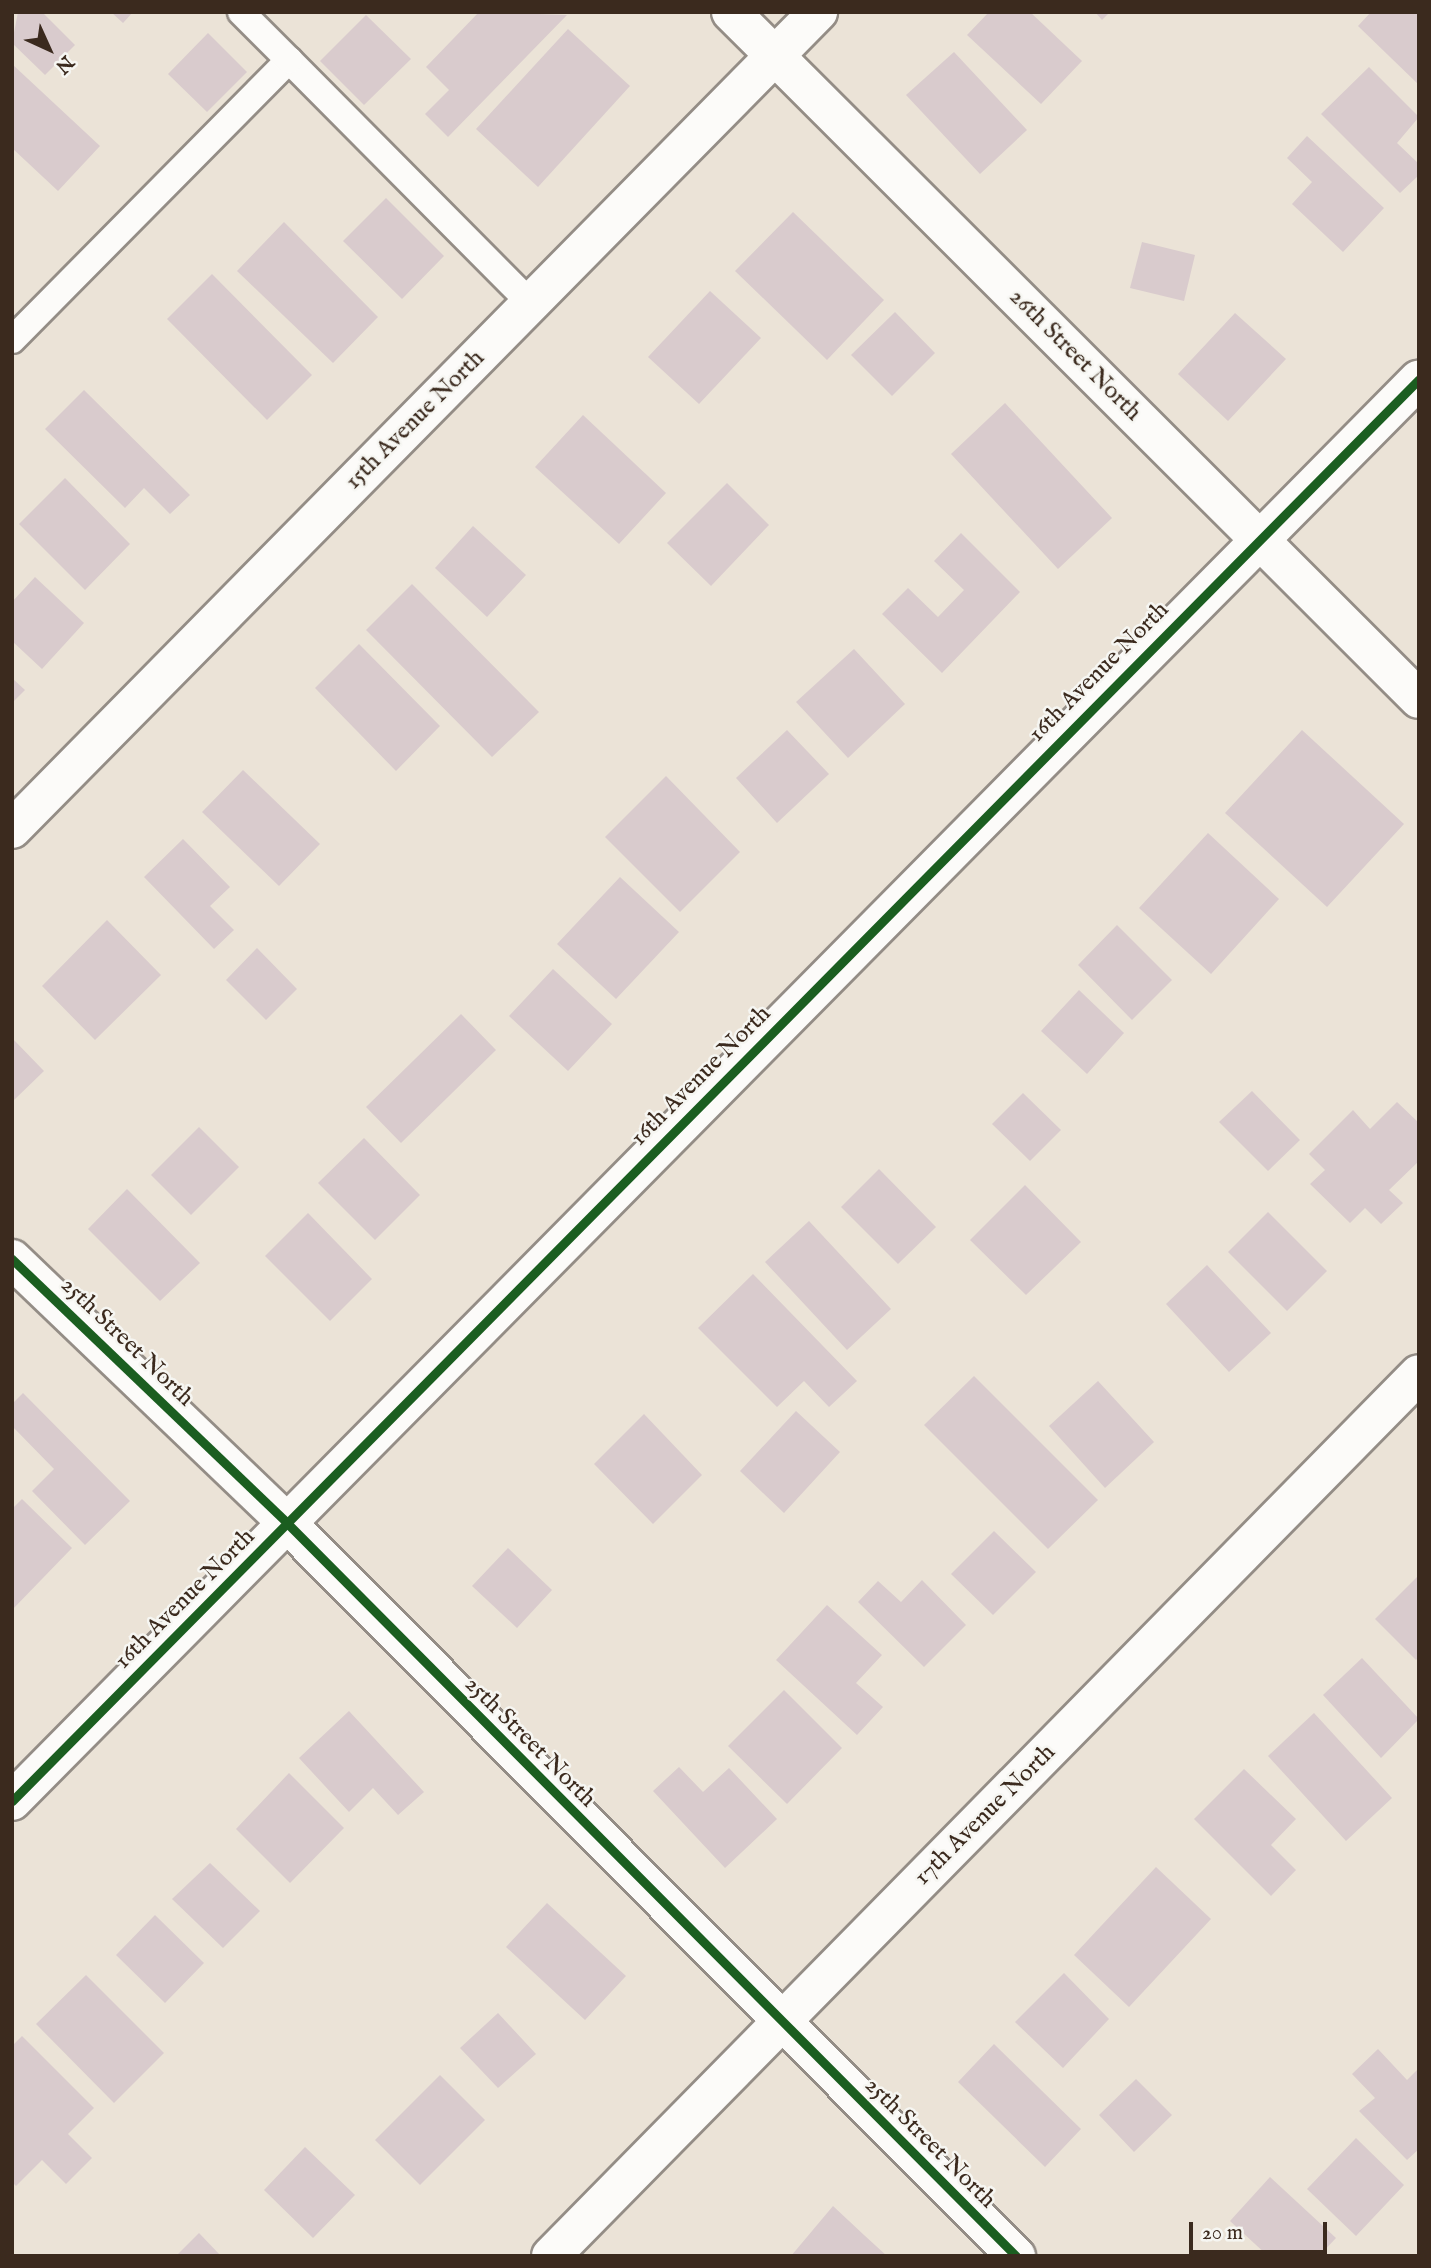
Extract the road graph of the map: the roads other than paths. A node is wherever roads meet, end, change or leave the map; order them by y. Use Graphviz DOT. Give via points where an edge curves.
graph roads {
  1 [pos="241,12"];
  2 [pos="732,12"];
  3 [pos="818,12"];
  4 [pos="775,55"];
  5 [pos="289,60"];
  6 [pos="530,303"];
  7 [pos="12,340"];
  8 [pos="1419,379"];
  9 [pos="1258,538"];
  10 [pos="1419,698"];
  11 [pos="17,815"];
  12 [pos="12,1259"];
  13 [pos="1419,1374"];
  14 [pos="287,1523"];
  15 [pos="12,1801"];
  16 [pos="780,2023"];
  17 [pos="551,2256"];
  18 [pos="1016,2256"];
  1 -- 5 [label="lane"];
  2 -- 4 [label="street, 26th Street North"];
  3 -- 4 [label="street, 15th Avenue North"];
  4 -- 6 [label="street, 15th Avenue North"];
  4 -- 9 [label="street, 26th Street North"];
  5 -- 6 [label="lane"];
  5 -- 7 [label="lane"];
  6 -- 11 [label="street, 15th Avenue North"];
  8 -- 9 [label="street, 16th Avenue North"];
  9 -- 10 [label="street, 26th Street North"];
  9 -- 14 [label="street, 16th Avenue North"];
  12 -- 14 [label="street, 25th Street North"];
  13 -- 16 [label="street, 17th Avenue North"];
  14 -- 15 [label="street, 16th Avenue North"];
  14 -- 16 [label="street, 25th Street North"];
  16 -- 17 [label="street, 17th Avenue North"];
  16 -- 18 [label="street, 25th Street North"];
}
